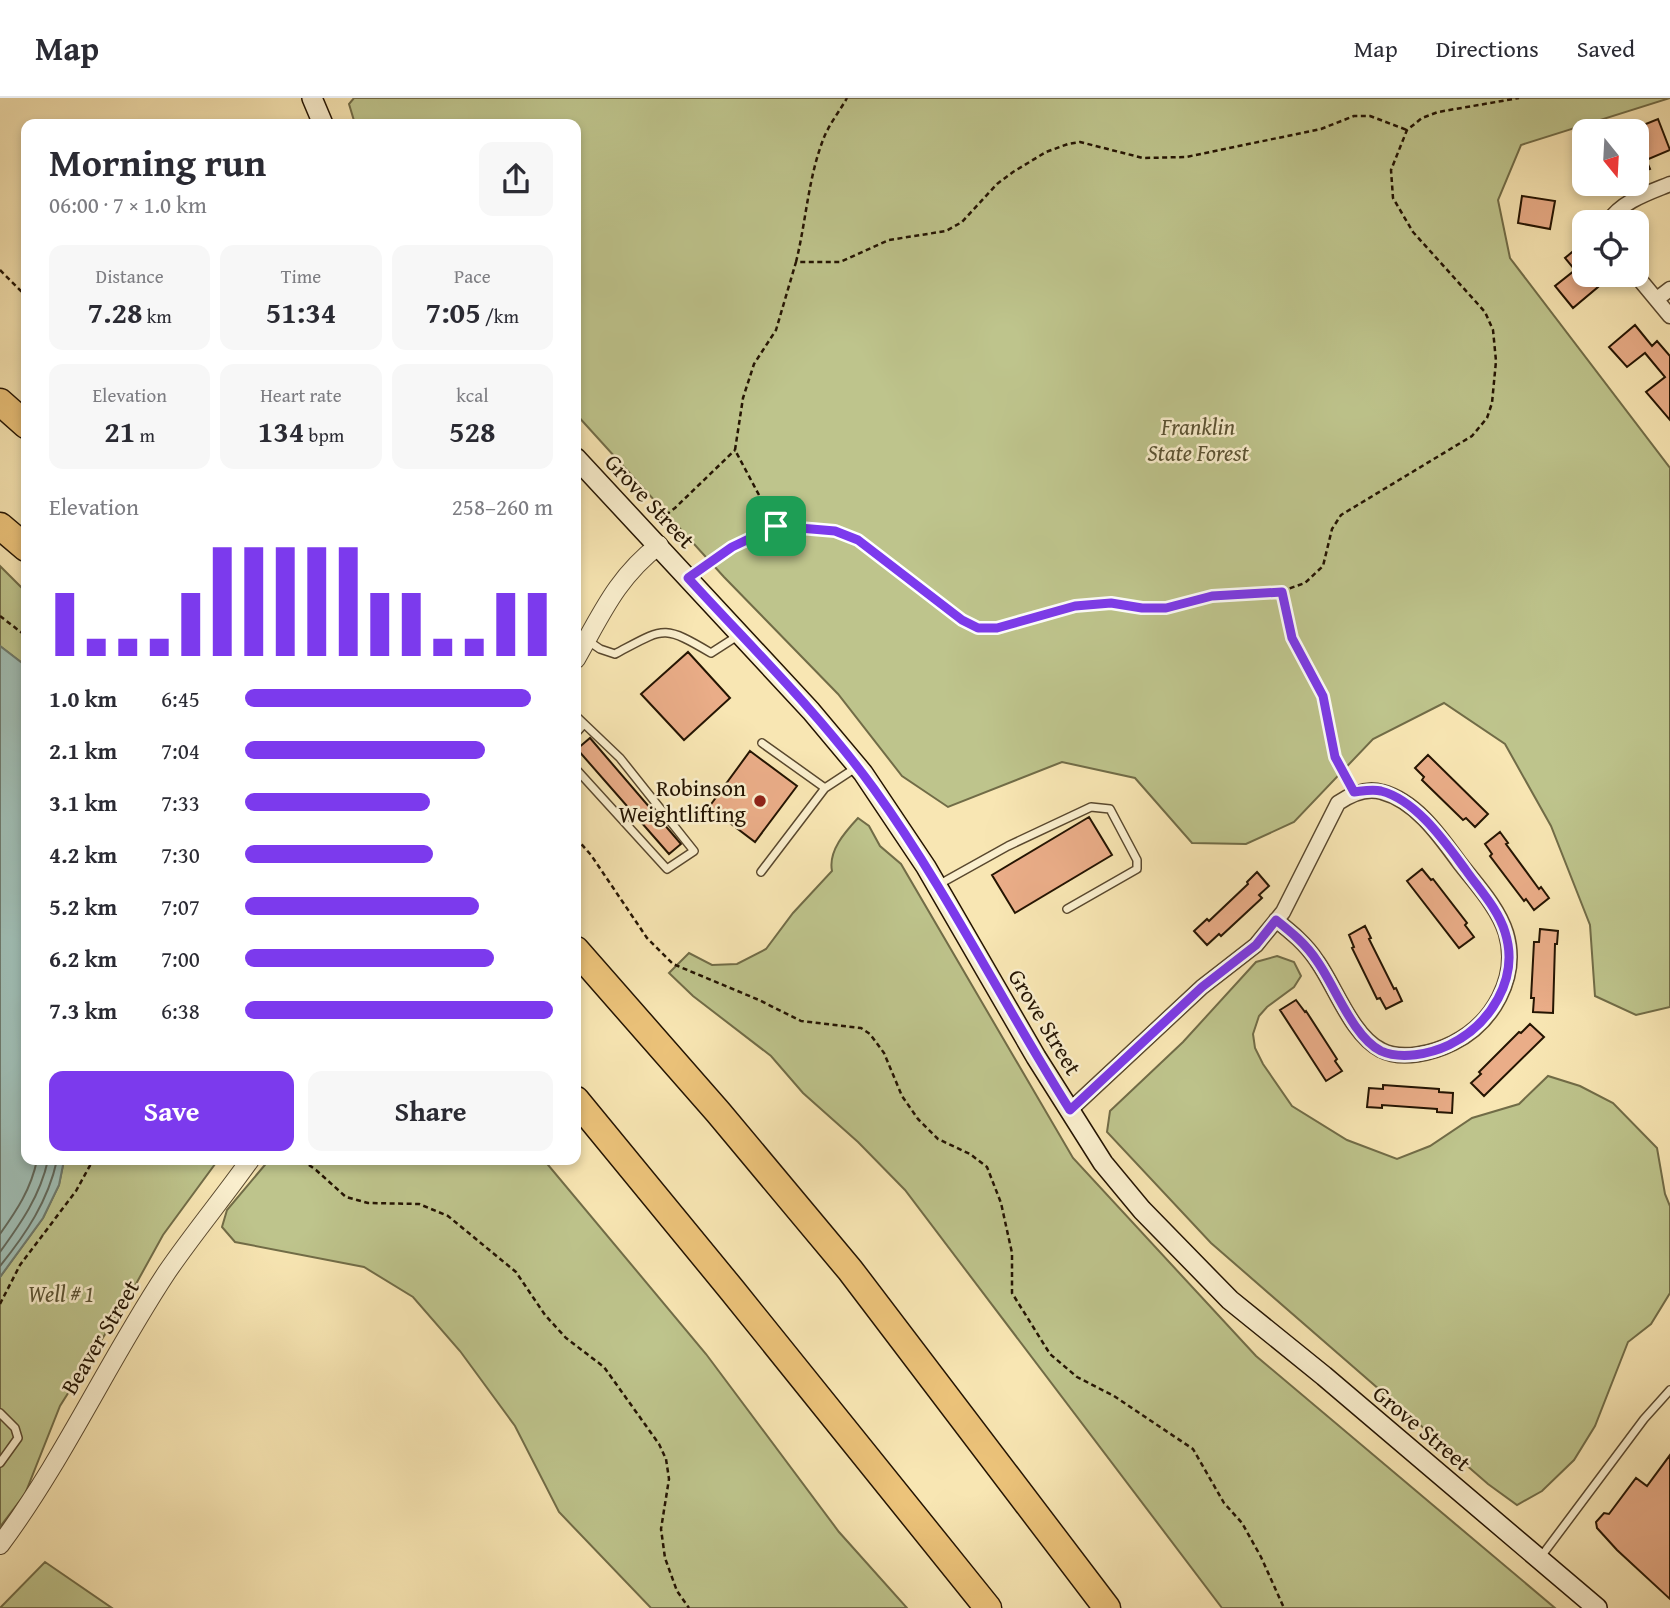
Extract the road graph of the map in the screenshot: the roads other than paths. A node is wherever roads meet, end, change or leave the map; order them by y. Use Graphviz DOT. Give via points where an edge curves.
graph roads {
  1 [pos="312,98"];
  2 [pos="321,119"];
  3 [pos="1670,184"];
  4 [pos="1619,210"];
  5 [pos="1646,287"];
  6 [pos="1670,289"];
  7 [pos="1657,299"];
  8 [pos="1670,316"];
  9 [pos="0,402"];
  10 [pos="21,421"];
  11 [pos="581,463"];
  12 [pos="0,526"];
  13 [pos="652,538"];
  14 [pos="21,544"];
  15 [pos="739,634"];
  16 [pos="587,640"];
  17 [pos="581,650"];
  18 [pos="581,721"];
  19 [pos="584,724"];
  20 [pos="581,727"];
  21 [pos="762,743"];
  22 [pos="858,767"];
  23 [pos="581,774"];
  24 [pos="825,788"];
  25 [pos="761,872"];
  26 [pos="937,885"];
  27 [pos="1067,909"];
  28 [pos="1276,920"];
  29 [pos="581,956"];
  30 [pos="581,1106"];
  31 [pos="1070,1110"];
  32 [pos="246,1165"];
  33 [pos="1670,1390"];
  34 [pos="0,1413"];
  35 [pos="0,1463"];
  36 [pos="0,1545"];
  37 [pos="1539,1559"];
  38 [pos="988,1608"];
  39 [pos="1107,1608"];
  40 [pos="1597,1608"];
  1 -- 2 [label="main road"];
  3 -- 4 [label="street"];
  5 -- 7 [label="street"];
  6 -- 7 [label="street"];
  7 -- 8 [label="street"];
  9 -- 10 [label="highway"];
  11 -- 13 [label="main road, Grove Street"];
  12 -- 14 [label="highway"];
  13 -- 15 [label="main road, Grove Street"];
  13 -- 16 [label="street"];
  15 -- 16 [label="lane" via="711,653 677,634 657,632 615,654"];
  15 -- 22 [label="main road, Grove Street"];
  16 -- 17 [label="street"];
  18 -- 19 [label="lane"];
  19 -- 20 [label="lane"];
  19 -- 23 [label="lane" via="620,758 694,851 667,869"];
  21 -- 24 [label="lane"];
  22 -- 24 [label="lane"];
  22 -- 26 [label="main road, Grove Street"];
  24 -- 25 [label="lane"];
  26 -- 27 [label="lane" via="1079,812 1091,807 1110,809 1138,860 1137,869"];
  26 -- 31 [label="main road, Grove Street"];
  28 -- 28 [label="street" via="1338,803 1354,792 1382,792 1428,822 1498,915 1506,933 1505,985 1487,1017 1440,1049 1383,1052 1359,1029 1317,960"];
  28 -- 31 [label="street" via="1256,945 1202,987"];
  29 -- 39 [label="highway" via="850,1270"];
  30 -- 38 [label="highway"];
  31 -- 37 [label="main road, Grove Street" via="1115,1178 1230,1300"];
  32 -- 36 [label="street, Beaver Street" via="167,1272 46,1479"];
  33 -- 37 [label="lane"];
  34 -- 35 [label="lane" via="18,1438"];
  37 -- 40 [label="main road, Grove Street"];
}
